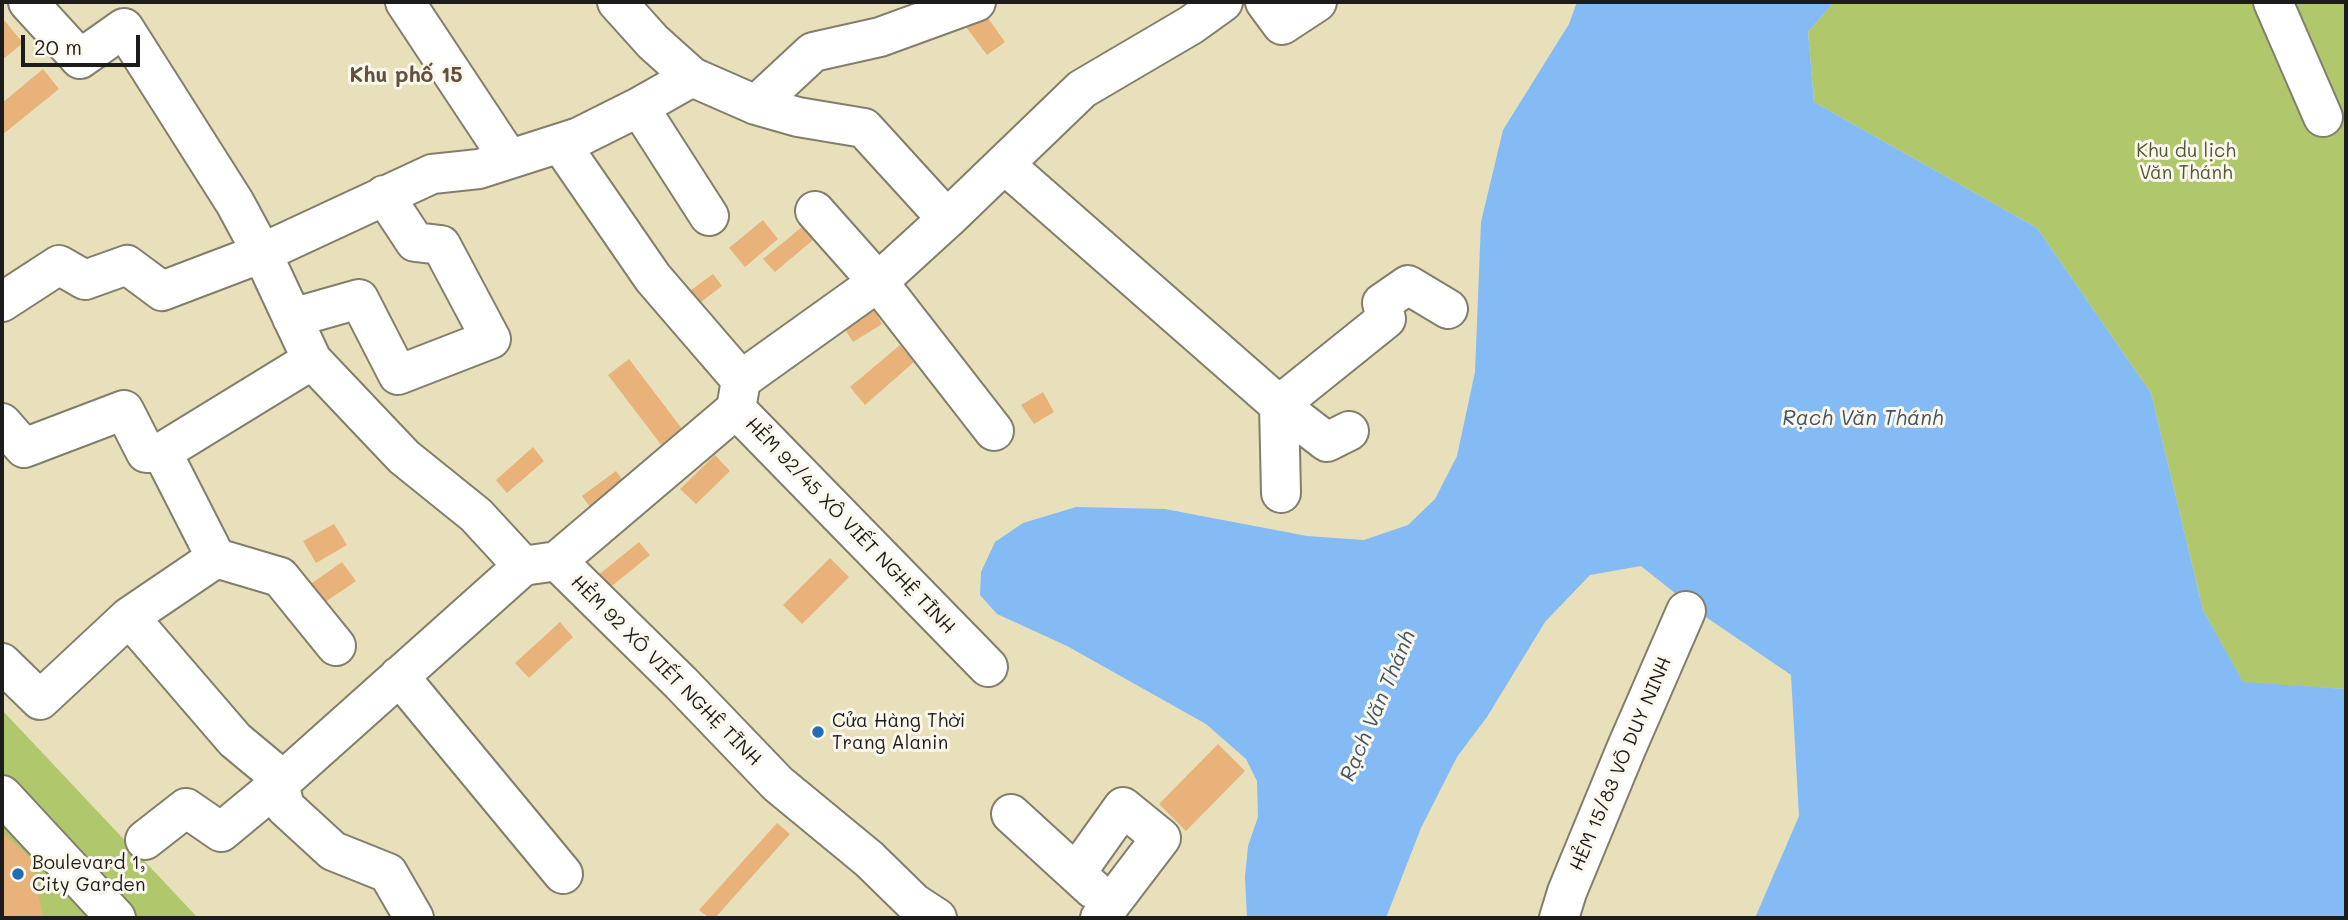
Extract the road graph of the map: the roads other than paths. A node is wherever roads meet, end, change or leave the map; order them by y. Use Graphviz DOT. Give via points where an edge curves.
graph roads {
  1 [pos="28,2"];
  2 [pos="405,2"];
  3 [pos="617,2"];
  4 [pos="976,2"];
  5 [pos="1223,2"];
  6 [pos="1265,2"];
  7 [pos="1317,2"];
  8 [pos="2273,2"];
  9 [pos="1184,13"];
  10 [pos="692,77"];
  11 [pos="757,105"];
  12 [pos="639,107"];
  13 [pos="2323,117"];
  14 [pos="560,143"];
  15 [pos="509,159"];
  16 [pos="1004,164"];
  17 [pos="384,195"];
  18 [pos="816,211"];
  19 [pos="709,216"];
  20 [pos="949,229"];
  21 [pos="262,253"];
  22 [pos="878,282"];
  23 [pos="2,302"];
  24 [pos="1448,309"];
  25 [pos="292,318"];
  26 [pos="312,360"];
  27 [pos="738,395"];
  28 [pos="1279,405"];
  29 [pos="2,423"];
  30 [pos="994,431"];
  31 [pos="1349,431"];
  32 [pos="162,452"];
  33 [pos="1281,493"];
  34 [pos="216,558"];
  35 [pos="540,564"];
  36 [pos="1686,611"];
  37 [pos="129,617"];
  38 [pos="336,646"];
  39 [pos="2,663"];
  40 [pos="988,667"];
  41 [pos="399,676"];
  42 [pos="279,784"];
  43 [pos="2,794"];
  44 [pos="1011,814"];
  45 [pos="145,840"];
  46 [pos="1076,873"];
  47 [pos="564,874"];
  48 [pos="1105,911"];
  49 [pos="116,918"];
  50 [pos="414,918"];
  51 [pos="937,918"];
  52 [pos="1559,918"];
  1 -- 21 [label="street, HẺM 92 XÔ VIẾT NGHỆ TĨNH" via="80,59 124,28 235,202"];
  2 -- 15 [label="street"];
  3 -- 10 [label="street"];
  4 -- 11 [label="street" via="880,37 813,52"];
  5 -- 9 [label="street"];
  6 -- 7 [label="street" via="1282,25"];
  8 -- 13 [label="street"];
  9 -- 16 [label="street" via="1082,89"];
  10 -- 11 [label="street"];
  10 -- 12 [label="street"];
  11 -- 20 [label="street" via="864,128"];
  12 -- 14 [label="street"];
  12 -- 19 [label="street"];
  14 -- 15 [label="street"];
  14 -- 27 [label="street, HẺM 92/45 XÔ VIẾT NGHỆ TĨNH"];
  15 -- 17 [label="street" via="479,169 432,174"];
  16 -- 20 [label="street"];
  16 -- 28 [label="street"];
  17 -- 21 [label="street"];
  17 -- 25 [label="street" via="415,242 441,245 491,339 398,375 359,299"];
  18 -- 22 [label="street"];
  20 -- 22 [label="street"];
  21 -- 23 [label="street" via="162,291 127,265 85,280 59,265"];
  21 -- 25 [label="street, HẺM 92 XÔ VIẾT NGHỆ TĨNH"];
  22 -- 27 [label="street"];
  22 -- 30 [label="street"];
  24 -- 28 [label="street" via="1408,285 1382,303 1386,319"];
  25 -- 26 [label="street, HẺM 92 XÔ VIẾT NGHỆ TĨNH"];
  26 -- 32 [label="street"];
  26 -- 35 [label="street, HẺM 92 XÔ VIẾT NGHỆ TĨNH" via="404,457"];
  27 -- 35 [label="street"];
  27 -- 40 [label="street, HẺM 92/45 XÔ VIẾT NGHỆ TĨNH"];
  28 -- 31 [label="street" via="1327,442"];
  28 -- 33 [label="street"];
  29 -- 32 [label="street" via="24,448 124,410 146,453"];
  32 -- 34 [label="street"];
  34 -- 37 [label="street"];
  34 -- 38 [label="street" via="280,577"];
  35 -- 41 [label="street"];
  35 -- 51 [label="street, HẺM 92 XÔ VIẾT NGHỆ TĨNH" via="681,683 778,784"];
  36 -- 52 [label="street, HẺM 15/83 VÕ DUY NINH"];
  37 -- 39 [label="street" via="40,700"];
  37 -- 42 [label="street" via="235,740 277,775"];
  41 -- 42 [label="street"];
  41 -- 47 [label="street"];
  42 -- 45 [label="street" via="221,832 186,808"];
  42 -- 50 [label="street" via="285,807 333,851 388,873"];
  43 -- 49 [label="street" via="71,893"];
  44 -- 46 [label="street"];
  46 -- 48 [label="street"];
  46 -- 48 [label="street" via="1123,807 1161,838"];
}
